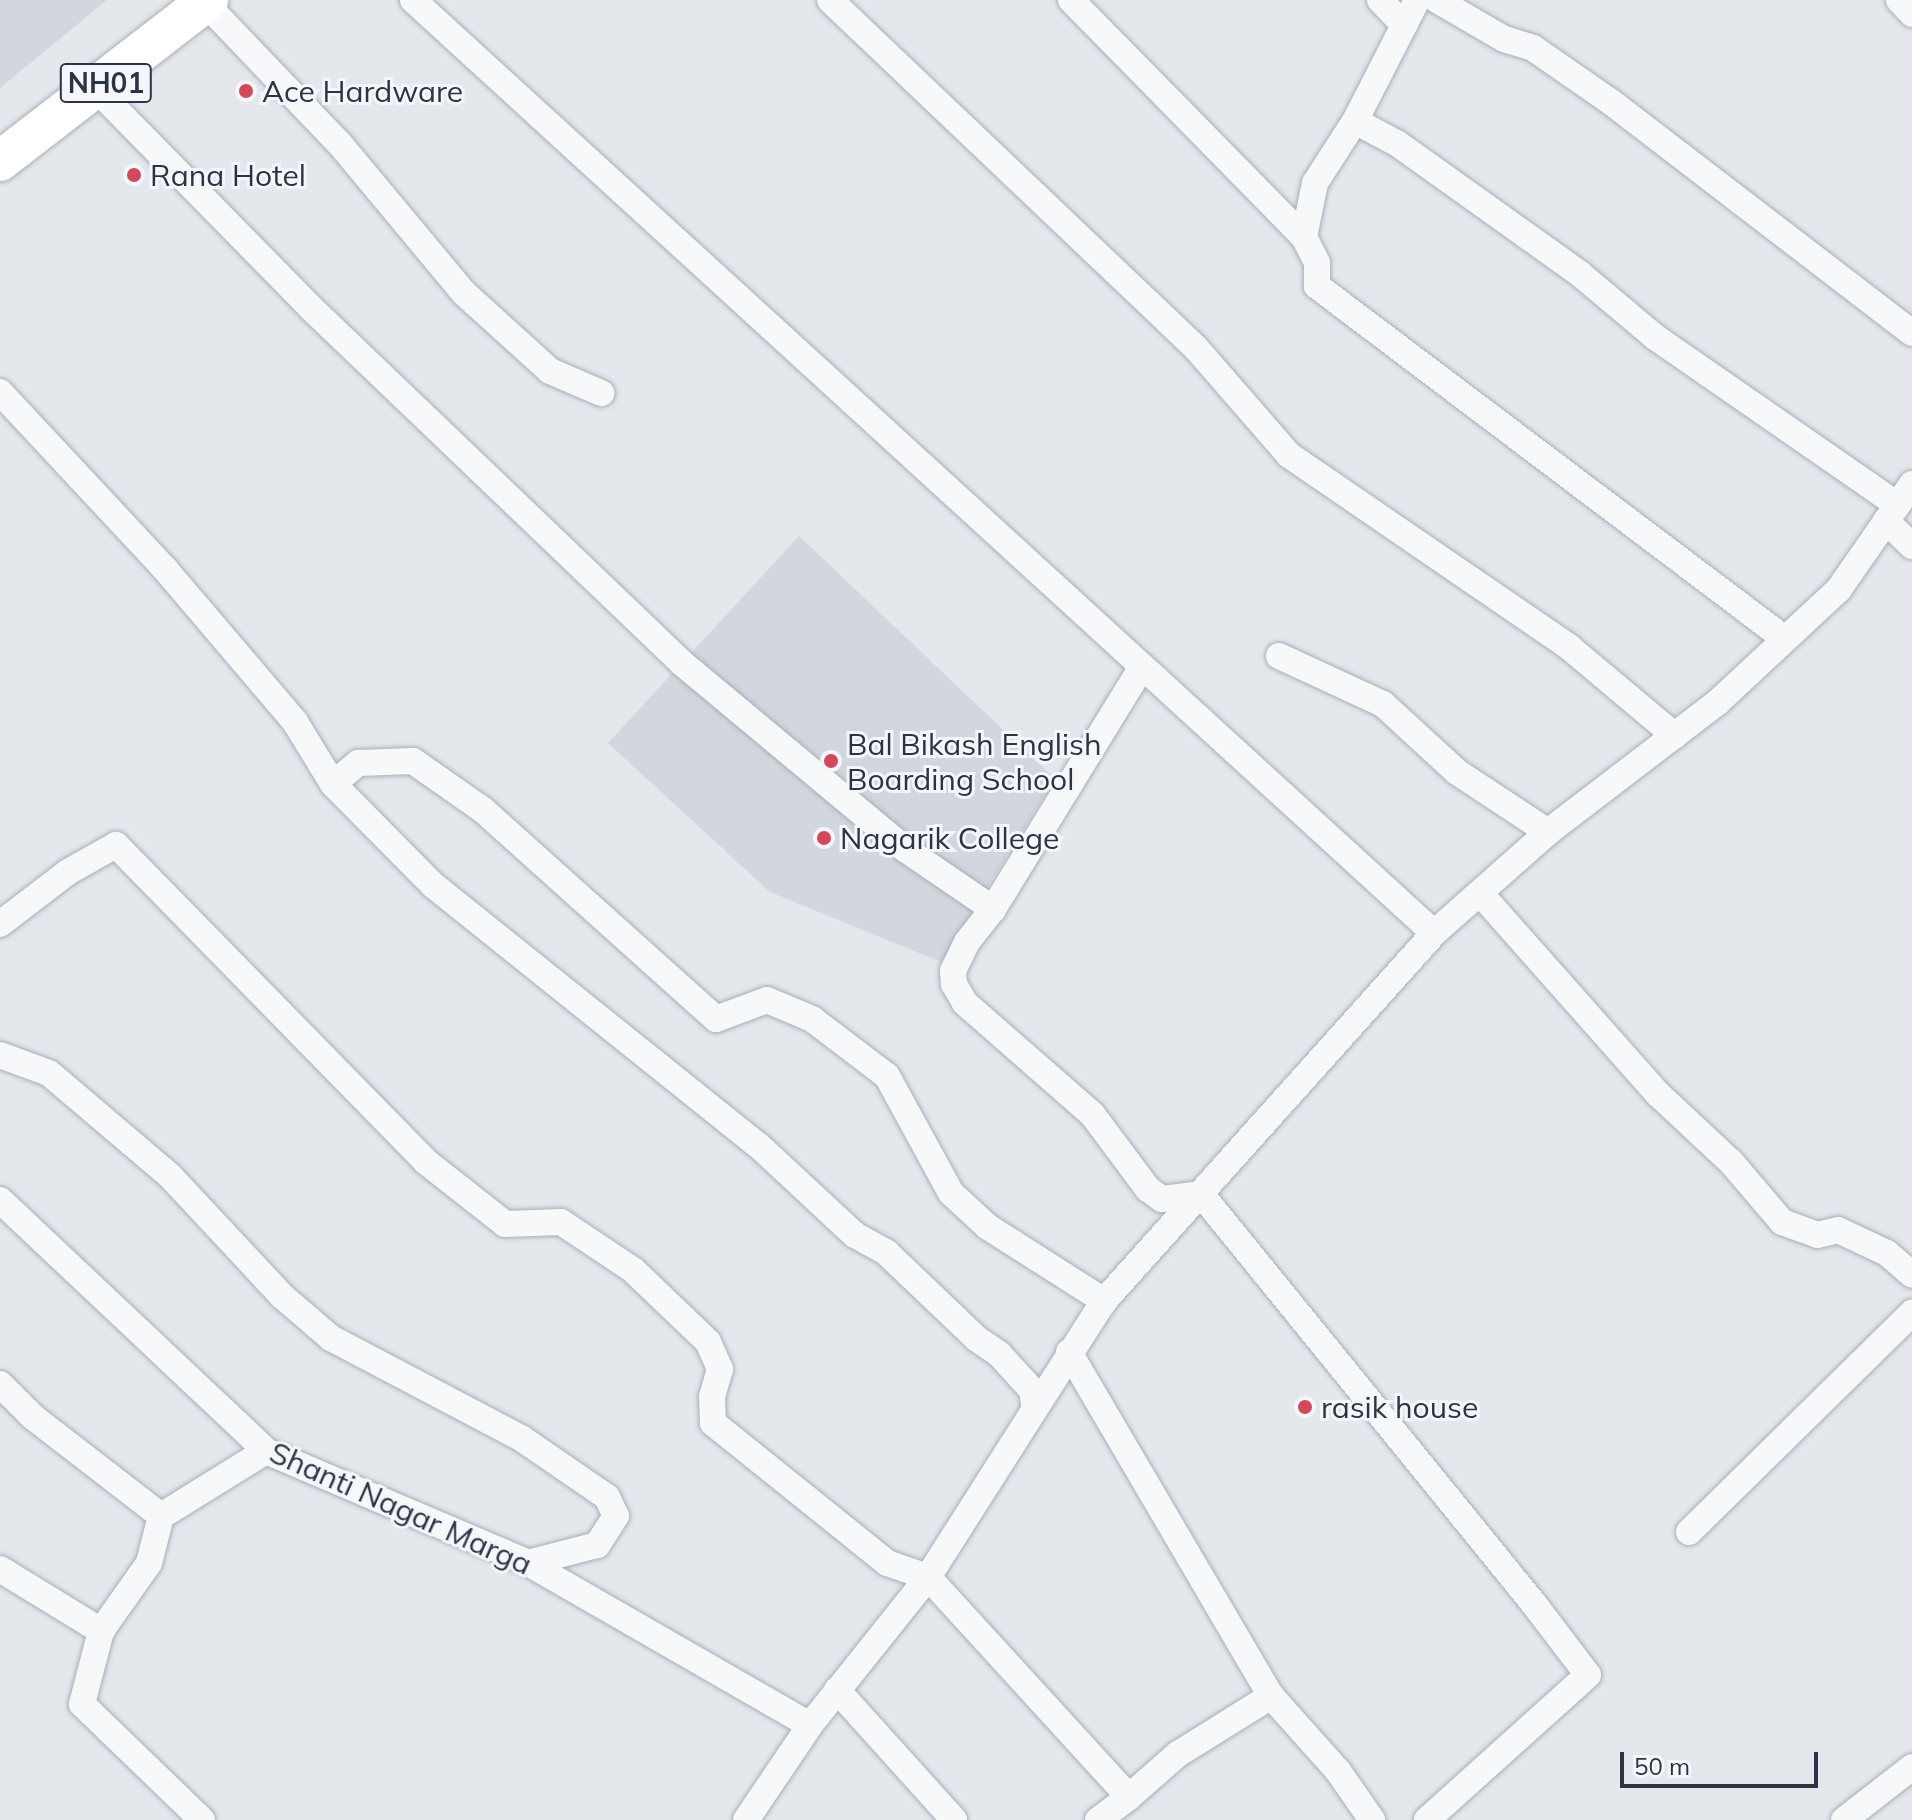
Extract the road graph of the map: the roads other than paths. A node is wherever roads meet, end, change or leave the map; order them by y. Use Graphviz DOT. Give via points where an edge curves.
graph roads {
  1 [pos="413,0"];
  2 [pos="830,0"];
  3 [pos="1071,0"];
  4 [pos="1380,0"];
  5 [pos="1417,0"];
  6 [pos="1437,0"];
  7 [pos="1899,0"];
  8 [pos="206,1"];
  9 [pos="1912,14"];
  10 [pos="1404,25"];
  11 [pos="97,90"];
  12 [pos="1355,121"];
  13 [pos="6,160"];
  14 [pos="1304,237"];
  15 [pos="1912,333"];
  16 [pos="0,392"];
  17 [pos="601,393"];
  18 [pos="1899,503"];
  19 [pos="1912,546"];
  20 [pos="1785,639"];
  21 [pos="1279,656"];
  22 [pos="1142,667"];
  23 [pos="1675,736"];
  24 [pos="333,784"];
  25 [pos="1548,832"];
  26 [pos="1480,893"];
  27 [pos="993,909"];
  28 [pos="0,924"];
  29 [pos="1434,933"];
  30 [pos="0,1055"];
  31 [pos="1201,1194"];
  32 [pos="0,1200"];
  33 [pos="1912,1275"];
  34 [pos="1104,1301"];
  35 [pos="1912,1313"];
  36 [pos="1069,1352"];
  37 [pos="0,1384"];
  38 [pos="1034,1404"];
  39 [pos="266,1451"];
  40 [pos="161,1516"];
  41 [pos="1689,1532"];
  42 [pos="528,1563"];
  43 [pos="0,1569"];
  44 [pos="928,1577"];
  45 [pos="101,1631"];
  46 [pos="837,1690"];
  47 [pos="1271,1696"];
  48 [pos="810,1725"];
  49 [pos="1912,1767"];
  50 [pos="1129,1797"];
  51 [pos="202,1820"];
  52 [pos="746,1820"];
  53 [pos="954,1820"];
  54 [pos="1098,1820"];
  55 [pos="1372,1820"];
  56 [pos="1427,1820"];
  57 [pos="1844,1820"];
  1 -- 22 [label="street"];
  2 -- 23 [label="street" via="1196,348 1289,455 1534,621"];
  3 -- 14 [label="street"];
  4 -- 10 [label="street"];
  5 -- 10 [label="street"];
  6 -- 15 [label="street" via="1504,39 1533,48 1611,102"];
  7 -- 9 [label="street"];
  8 -- 11 [label="highway, NH01"];
  8 -- 17 [label="street" via="339,143 464,293 550,371"];
  10 -- 12 [label="street"];
  11 -- 13 [label="highway, NH01"];
  11 -- 27 [label="street" via="311,308 682,663 905,849"];
  12 -- 14 [label="street" via="1315,183"];
  12 -- 18 [label="street" via="1398,144 1580,274 1655,337"];
  14 -- 20 [label="street" via="1317,263 1317,286"];
  16 -- 24 [label="street" via="165,569 265,686 295,722"];
  18 -- 19 [label="street"];
  18 -- 20 [label="street" via="1839,589"];
  20 -- 23 [label="street"];
  21 -- 25 [label="street" via="1383,704 1457,772"];
  22 -- 27 [label="street"];
  22 -- 29 [label="street"];
  23 -- 25 [label="street"];
  24 -- 34 [label="street" via="358,763 413,761 483,810 716,1019 767,1000 812,1019 887,1076 951,1193 988,1227"];
  24 -- 38 [label="street" via="433,885 758,1145 855,1235 887,1253 999,1354 1032,1390"];
  25 -- 26 [label="street"];
  26 -- 29 [label="street"];
  26 -- 33 [label="street" via="1658,1094 1731,1162 1782,1222 1817,1235 1838,1230 1887,1253"];
  27 -- 31 [label="street" via="953,971 965,1003 1092,1114 1148,1189 1162,1199"];
  28 -- 44 [label="street" via="68,872 116,845 425,1161 505,1224 561,1222 633,1270 708,1342 720,1369 712,1397 713,1423 887,1563"];
  29 -- 31 [label="street"];
  30 -- 42 [label="street" via="49,1073 171,1177 282,1296 331,1338 521,1438 607,1497 616,1516 597,1545"];
  31 -- 34 [label="street"];
  31 -- 56 [label="street" via="1588,1675"];
  32 -- 39 [label="street, Shanti Nagar Marga"];
  34 -- 36 [label="street"];
  35 -- 41 [label="street"];
  36 -- 38 [label="street"];
  36 -- 47 [label="street"];
  37 -- 40 [label="street" via="33,1417"];
  38 -- 44 [label="street"];
  39 -- 40 [label="street"];
  39 -- 42 [label="street, Shanti Nagar Marga"];
  40 -- 45 [label="street" via="149,1563"];
  42 -- 48 [label="street, Shanti Nagar Marga"];
  43 -- 45 [label="street"];
  44 -- 46 [label="street"];
  44 -- 50 [label="street"];
  45 -- 51 [label="street" via="82,1704"];
  46 -- 48 [label="street"];
  46 -- 53 [label="street"];
  47 -- 50 [label="street" via="1178,1754"];
  47 -- 55 [label="street" via="1338,1771"];
  48 -- 52 [label="street"];
  49 -- 57 [label="street"];
  50 -- 54 [label="street"];
}
